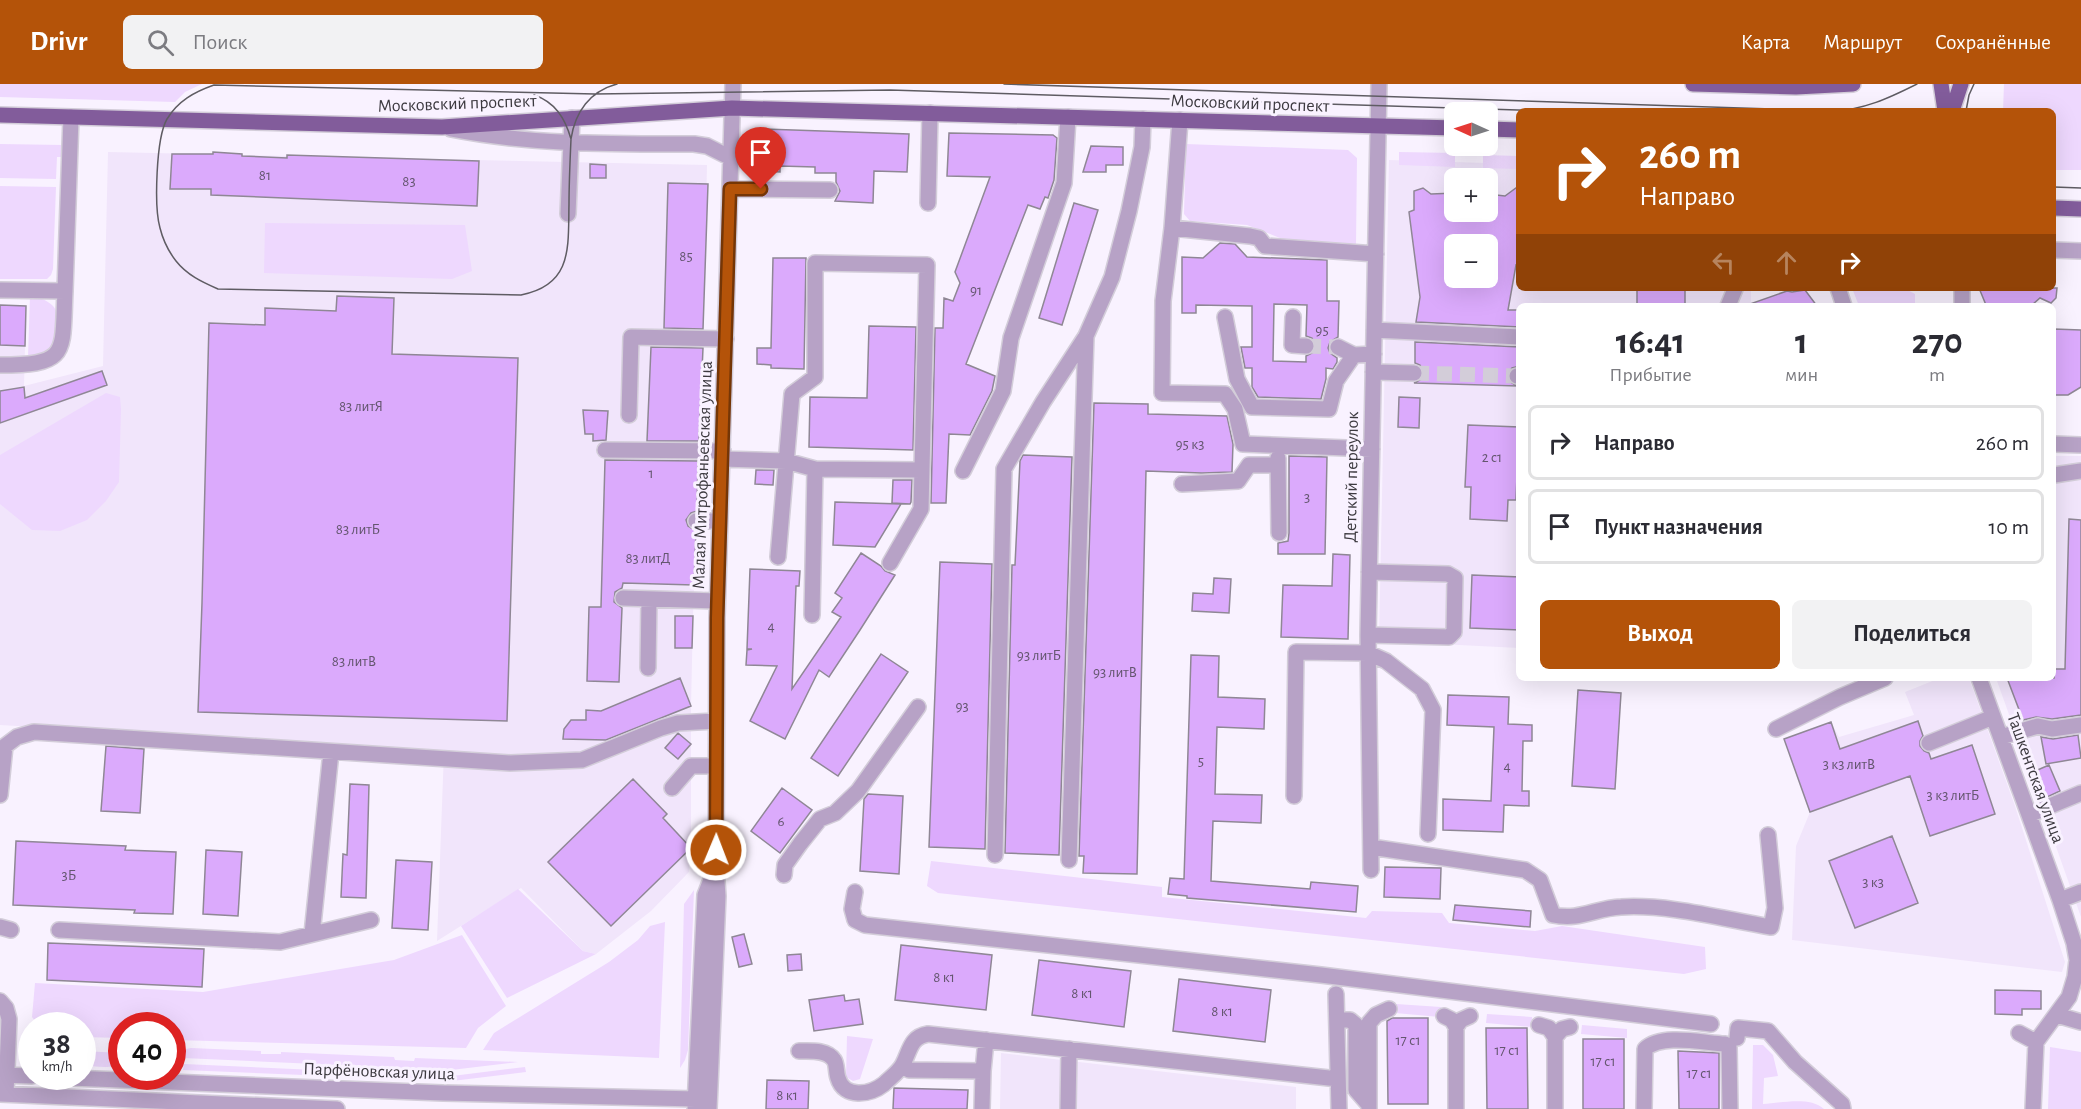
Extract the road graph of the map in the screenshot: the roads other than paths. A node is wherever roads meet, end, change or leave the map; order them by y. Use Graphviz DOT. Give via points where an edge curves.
graph roads {
  1 [pos="733,84"];
  2 [pos="1379,84"];
  3 [pos="1693,84"];
  4 [pos="1849,84"];
  5 [pos="1941,84"];
  6 [pos="1961,84"];
  7 [pos="1776,85"];
  8 [pos="732,108"];
  9 [pos="1945,108"];
  10 [pos="1953,108"];
  11 [pos="930,113"];
  12 [pos="0,115"];
  13 [pos="71,117"];
  14 [pos="1068,117"];
  15 [pos="572,118"];
  16 [pos="1143,119"];
  17 [pos="1180,120"];
  18 [pos="1378,126"];
  19 [pos="442,127"];
  20 [pos="1444,128"];
  21 [pos="1498,129"];
  22 [pos="1516,130"];
  23 [pos="571,143"];
  24 [pos="731,158"];
  25 [pos="730,189"];
  26 [pos="830,190"];
  27 [pos="928,203"];
  28 [pos="2056,208"];
  29 [pos="2081,209"];
  30 [pos="568,214"];
  31 [pos="1172,228"];
  32 [pos="2056,250"];
  33 [pos="2081,251"];
  34 [pos="1376,254"];
  35 [pos="0,290"];
  36 [pos="65,291"];
  37 [pos="1225,317"];
  38 [pos="1293,317"];
  39 [pos="1374,330"];
  40 [pos="1086,336"];
  41 [pos="1516,337"];
  42 [pos="726,339"];
  43 [pos="1306,346"];
  44 [pos="1338,347"];
  45 [pos="1374,354"];
  46 [pos="1354,355"];
  47 [pos="0,365"];
  48 [pos="1373,372"];
  49 [pos="1414,373"];
  50 [pos="629,416"];
  51 [pos="2056,444"];
  52 [pos="2081,445"];
  53 [pos="1278,446"];
  54 [pos="1372,449"];
  55 [pos="605,450"];
  56 [pos="722,455"];
  57 [pos="786,461"];
  58 [pos="1277,465"];
  59 [pos="815,469"];
  60 [pos="922,470"];
  61 [pos="963,471"];
  62 [pos="2081,471"];
  63 [pos="2056,475"];
  64 [pos="1182,484"];
  65 [pos="696,520"];
  66 [pos="720,521"];
  67 [pos="1279,533"];
  68 [pos="778,557"];
  69 [pos="890,563"];
  70 [pos="1369,572"];
  71 [pos="623,598"];
  72 [pos="649,599"];
  73 [pos="717,601"];
  74 [pos="812,615"];
  75 [pos="1368,635"];
  76 [pos="1368,653"];
  77 [pos="648,668"];
  78 [pos="1878,681"];
  79 [pos="1980,681"];
  80 [pos="918,707"];
  81 [pos="1993,717"];
  82 [pos="716,721"];
  83 [pos="2081,725"];
  84 [pos="1776,729"];
  85 [pos="2001,737"];
  86 [pos="1929,743"];
  87 [pos="331,752"];
  88 [pos="716,766"];
  89 [pos="672,788"];
  90 [pos="2081,793"];
  91 [pos="0,795"];
  92 [pos="1294,796"];
  93 [pos="2029,815"];
  94 [pos="1428,834"];
  95 [pos="1768,835"];
  96 [pos="1371,847"];
  97 [pos="995,855"];
  98 [pos="1069,860"];
  99 [pos="1371,870"];
  100 [pos="784,875"];
  101 [pos="855,892"];
  102 [pos="2081,892"];
  103 [pos="2060,900"];
  104 [pos="371,920"];
  105 [pos="59,930"];
  106 [pos="312,934"];
  107 [pos="2079,960"];
  108 [pos="1336,994"];
  109 [pos="0,1001"];
  110 [pos="1389,1009"];
  111 [pos="2057,1015"];
  112 [pos="1444,1016"];
  113 [pos="1470,1016"];
  114 [pos="1337,1020"];
  115 [pos="2081,1022"];
  116 [pos="1710,1024"];
  117 [pos="1539,1025"];
  118 [pos="1456,1027"];
  119 [pos="1570,1027"];
  120 [pos="2019,1033"];
  121 [pos="1555,1037"];
  122 [pos="1737,1038"];
  123 [pos="986,1040"];
  124 [pos="2036,1042"];
  125 [pos="1069,1049"];
  126 [pos="799,1051"];
  127 [pos="903,1066"];
  128 [pos="983,1071"];
  129 [pos="4,1075"];
  130 [pos="1338,1080"];
  131 [pos="186,1082"];
  132 [pos="318,1088"];
  133 [pos="131,1090"];
  134 [pos="3,1094"];
  135 [pos="131,1100"];
  136 [pos="702,1107"];
  137 [pos="1369,1107"];
  138 [pos="317,1108"];
  139 [pos="337,1109"];
  140 [pos="982,1109"];
  141 [pos="1068,1109"];
  142 [pos="1338,1109"];
  143 [pos="1456,1109"];
  144 [pos="1555,1109"];
  145 [pos="1644,1109"];
  146 [pos="1730,1109"];
  147 [pos="1843,1109"];
  148 [pos="2033,1109"];
  1 -- 8 [label="street, Малая Митрофаньевская улица"];
  2 -- 18 [label="street, Детский переулок"];
  3 -- 7 [label="main road"];
  4 -- 7 [label="main road"];
  5 -- 9 [label="main road"];
  6 -- 10 [label="main road"];
  8 -- 11 [label="main road, Московский проспект"];
  8 -- 15 [label="main road, Московский проспект"];
  8 -- 24 [label="street, Малая Митрофаньевская улица"];
  11 -- 14 [label="main road, Московский проспект"];
  11 -- 27 [label="street"];
  12 -- 13 [label="main road, Московский проспект"];
  13 -- 19 [label="main road, Московский проспект"];
  13 -- 36 [label="street"];
  14 -- 16 [label="main road, Московский проспект"];
  14 -- 61 [label="street" via="1064,183 1011,338 1003,391"];
  15 -- 19 [label="main road, Московский проспект"];
  15 -- 23 [label="street"];
  16 -- 17 [label="main road, Московский проспект"];
  16 -- 40 [label="street" via="1142,147 1112,277"];
  17 -- 18 [label="main road, Московский проспект"];
  17 -- 31 [label="street"];
  18 -- 20 [label="main road, Московский проспект"];
  18 -- 34 [label="street, Детский переулок"];
  19 -- 23 [label="street" via="481,135"];
  21 -- 22 [label="main road"];
  23 -- 24 [label="street" via="694,144"];
  23 -- 30 [label="street"];
  24 -- 25 [label="street, Малая Митрофаньевская улица"];
  25 -- 26 [label="street"];
  25 -- 42 [label="street, Малая Митрофаньевская улица"];
  28 -- 29 [label="main road"];
  31 -- 34 [label="street" via="1250,236 1259,238 1266,246"];
  31 -- 53 [label="street" via="1163,301 1162,393 1225,394 1235,409 1243,444"];
  32 -- 33 [label="street"];
  34 -- 39 [label="street, Детский переулок"];
  35 -- 36 [label="street"];
  36 -- 47 [label="street" via="63,341 58,352 40,364"];
  37 -- 46 [label="street" via="1238,379 1252,407 1329,409 1336,381"];
  38 -- 43 [label="street" via="1292,345"];
  39 -- 41 [label="street"];
  39 -- 45 [label="street, Детский переулок"];
  40 -- 97 [label="street" via="1004,469"];
  40 -- 98 [label="street"];
  42 -- 50 [label="street" via="631,337"];
  42 -- 56 [label="street, Малая Митрофаньевская улица"];
  44 -- 46 [label="street"];
  45 -- 46 [label="street"];
  45 -- 48 [label="street, Детский переулок"];
  48 -- 49 [label="street"];
  48 -- 54 [label="street, Детский переулок"];
  51 -- 52 [label="street"];
  53 -- 54 [label="street"];
  53 -- 58 [label="street"];
  54 -- 70 [label="street, Детский переулок"];
  55 -- 56 [label="street"];
  56 -- 57 [label="street"];
  56 -- 66 [label="street, Малая Митрофаньевская улица"];
  57 -- 59 [label="street"];
  57 -- 60 [label="street" via="792,394 815,377 815,263 927,265"];
  57 -- 68 [label="street"];
  58 -- 64 [label="street" via="1249,465 1238,481"];
  58 -- 67 [label="street"];
  59 -- 60 [label="street"];
  59 -- 74 [label="street"];
  60 -- 69 [label="street" via="921,509"];
  62 -- 63 [label="street"];
  65 -- 66 [label="street"];
  66 -- 73 [label="street, Малая Митрофаньевская улица"];
  70 -- 75 [label="street, Детский переулок"];
  70 -- 75 [label="street" via="1448,574 1455,578 1454,632 1449,637"];
  71 -- 72 [label="street"];
  72 -- 73 [label="street"];
  72 -- 77 [label="street"];
  73 -- 82 [label="street, Малая Митрофаньевская улица"];
  75 -- 76 [label="street, Детский переулок"];
  76 -- 92 [label="street" via="1296,652"];
  76 -- 94 [label="street" via="1386,661 1422,689 1433,710"];
  76 -- 96 [label="street, Детский переулок"];
  78 -- 84 [label="street"];
  79 -- 81 [label="street, Ташкентская улица"];
  80 -- 100 [label="street" via="858,791 835,813 820,819 800,843 785,865"];
  81 -- 85 [label="street, Ташкентская улица"];
  81 -- 86 [label="street"];
  82 -- 87 [label="street" via="669,725 582,760 510,764"];
  82 -- 88 [label="street, Малая Митрофаньевская улица"];
  83 -- 85 [label="street" via="2052,729 2038,726"];
  85 -- 93 [label="street, Ташкентская улица"];
  87 -- 91 [label="street" via="34,732 16,737 5,746"];
  87 -- 106 [label="street"];
  88 -- 89 [label="street" via="691,766"];
  88 -- 136 [label="street, Малая Митрофаньевская улица" via="718,896"];
  90 -- 93 [label="street"];
  93 -- 103 [label="street, Ташкентская улица"];
  95 -- 96 [label="street" via="1775,908 1771,927 1655,908 1619,907 1568,919 1553,915 1540,880 1525,870"];
  96 -- 99 [label="street, Детский переулок"];
  101 -- 116 [label="street" via="855,920 865,925 1322,975"];
  102 -- 103 [label="street"];
  103 -- 107 [label="street, Ташкентская улица"];
  104 -- 106 [label="street"];
  105 -- 106 [label="street" via="280,942"];
  107 -- 111 [label="street" via="2073,988"];
  108 -- 114 [label="street"];
  109 -- 129 [label="street" via="9,1019"];
  110 -- 137 [label="street" via="1369,1023"];
  111 -- 115 [label="street"];
  111 -- 124 [label="street"];
  112 -- 118 [label="street"];
  113 -- 118 [label="street"];
  114 -- 130 [label="street"];
  114 -- 137 [label="street" via="1350,1020 1356,1025 1356,1090"];
  117 -- 121 [label="street" via="1549,1028"];
  118 -- 143 [label="street"];
  119 -- 121 [label="street"];
  120 -- 124 [label="street"];
  121 -- 144 [label="street"];
  122 -- 147 [label="street" via="1738,1028 1768,1031"];
  123 -- 125 [label="street"];
  123 -- 127 [label="street" via="920,1035 913,1040"];
  123 -- 128 [label="street"];
  124 -- 148 [label="street"];
  125 -- 130 [label="street"];
  125 -- 141 [label="street"];
  126 -- 127 [label="street" via="826,1054 834,1059 838,1080 855,1094 872,1092"];
  127 -- 128 [label="street" via="909,1070"];
  128 -- 140 [label="street"];
  129 -- 134 [label="street"];
  130 -- 142 [label="street"];
  131 -- 132 [label="street, Парфёновская улица"];
  132 -- 136 [label="street, Парфёновская улица"];
  132 -- 138 [label="street"];
  133 -- 135 [label="street"];
  134 -- 135 [label="street"];
  135 -- 138 [label="street"];
  138 -- 139 [label="street"];
  145 -- 146 [label="street" via="1645,1049 1659,1040 1729,1047"];
}
